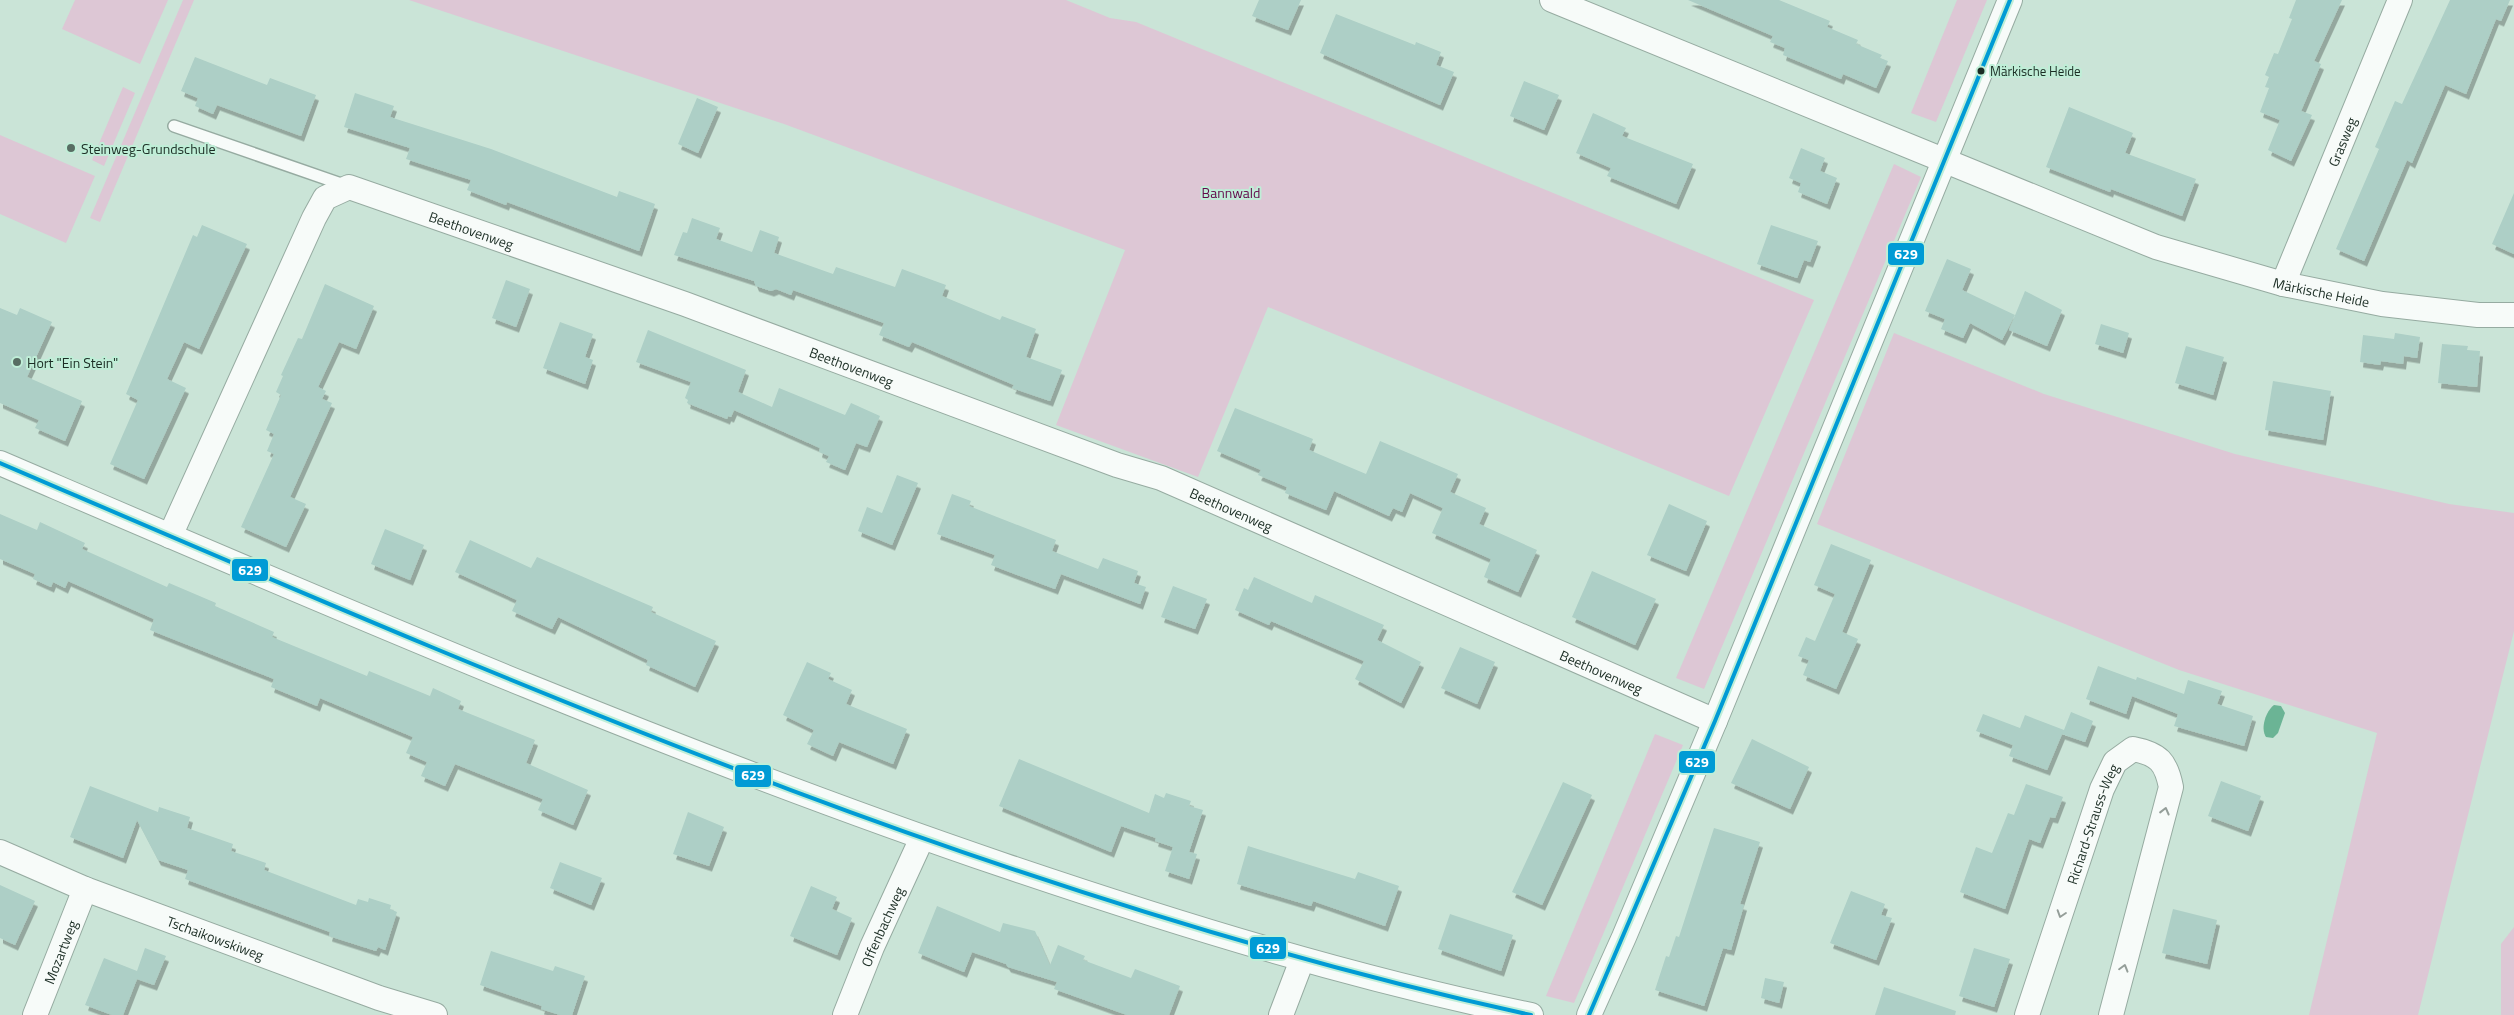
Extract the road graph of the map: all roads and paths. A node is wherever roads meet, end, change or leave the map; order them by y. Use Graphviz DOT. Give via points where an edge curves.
graph roads {
  1 [pos="1552,0"];
  2 [pos="2010,0"];
  3 [pos="2400,0"];
  4 [pos="174,126"];
  5 [pos="1943,162"];
  6 [pos="349,187"];
  7 [pos="2283,284"];
  8 [pos="2514,315"];
  9 [pos="0,463"];
  10 [pos="170,536"];
  11 [pos="1715,721"];
  12 [pos="922,838"];
  13 [pos="0,852"];
  14 [pos="85,889"];
  15 [pos="1302,960"];
  16 [pos="35,1015"];
  17 [pos="435,1015"];
  18 [pos="845,1015"];
  19 [pos="1281,1015"];
  20 [pos="1531,1015"];
  21 [pos="1589,1015"];
  22 [pos="2027,1015"];
  23 [pos="2111,1015"];
  1 -- 5 [label="street, Märkische Heide"];
  2 -- 5 [label="street"];
  3 -- 7 [label="street, Grasweg"];
  4 -- 6 [label="lane"];
  5 -- 7 [label="street, Märkische Heide" via="2156,248"];
  5 -- 11 [label="street"];
  6 -- 10 [label="street" via="325,198 314,218"];
  6 -- 11 [label="street, Beethovenweg" via="685,304 1108,462 1161,478"];
  7 -- 8 [label="street, Märkische Heide" via="2382,304"];
  9 -- 10 [label="street"];
  10 -- 12 [label="street" via="704,757"];
  11 -- 21 [label="street"];
  12 -- 15 [label="street" via="1132,909"];
  12 -- 18 [label="street, Offenbachweg"];
  13 -- 14 [label="street, Tschaikowskiweg"];
  14 -- 16 [label="street, Mozartweg"];
  14 -- 17 [label="street, Tschaikowskiweg" via="379,998"];
  15 -- 19 [label="street"];
  15 -- 20 [label="street"];
  23 -- 22 [label="street, Richard-Strauss-Weg, one-way" via="2171,788 2167,768 2152,753 2133,749 2116,762 2102,789"];
}
